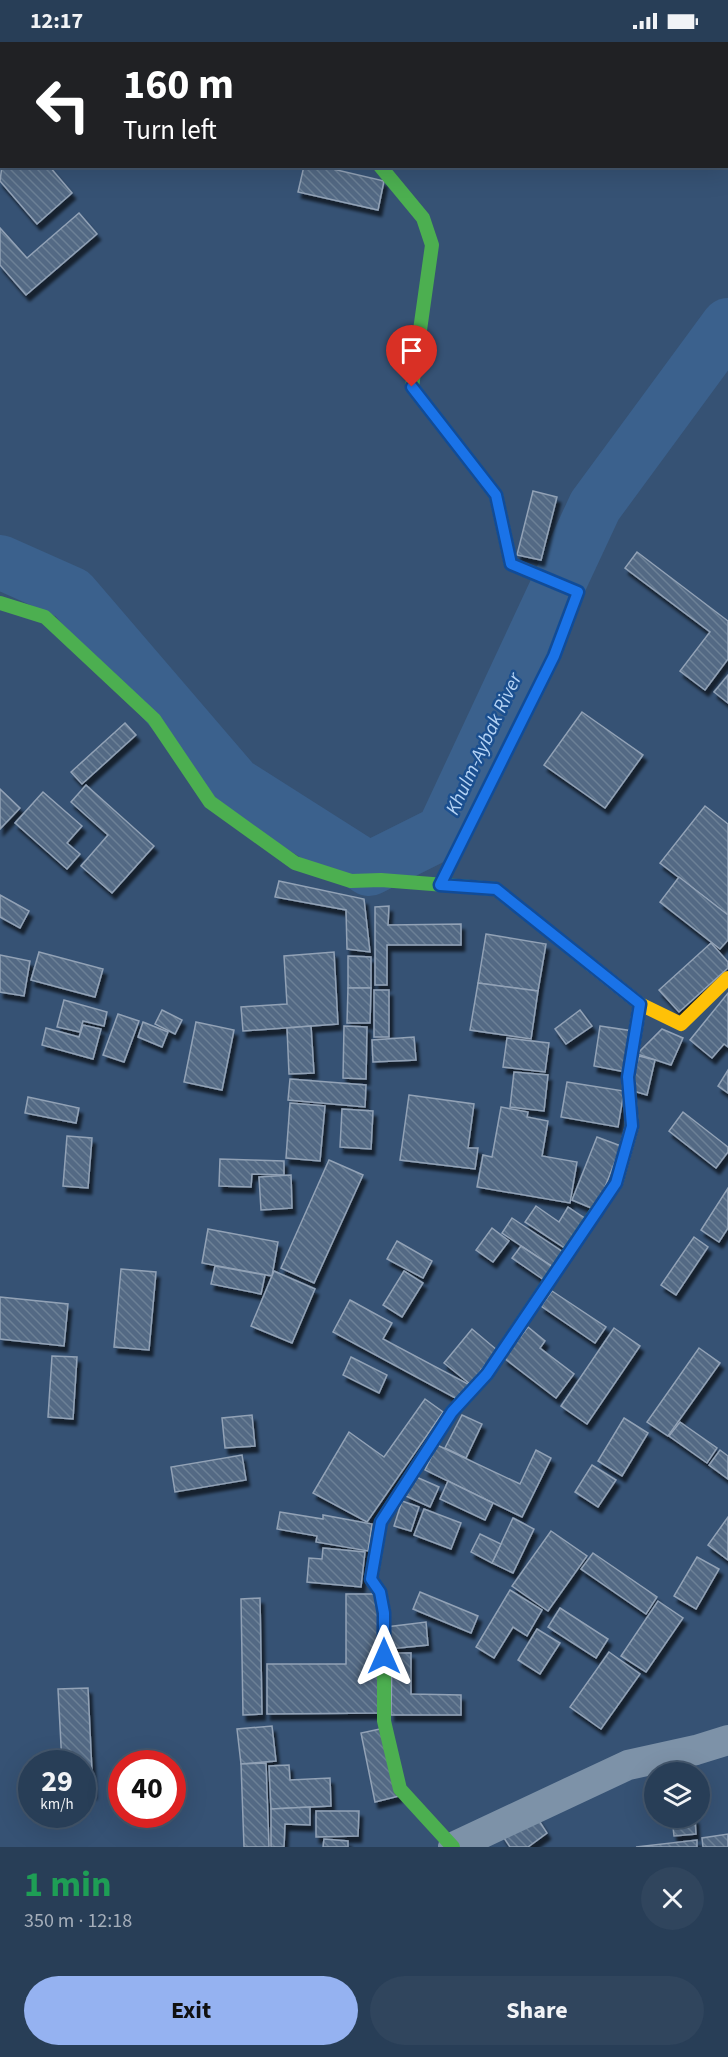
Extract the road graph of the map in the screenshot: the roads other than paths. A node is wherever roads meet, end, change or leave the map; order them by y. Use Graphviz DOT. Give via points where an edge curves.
graph roads {
  1 [pos="382,168"];
  2 [pos="0,603"];
  3 [pos="440,885"];
  4 [pos="728,978"];
  5 [pos="640,1004"];
  6 [pos="728,1740"];
  7 [pos="453,1847"];
  1 -- 3 [label="street" via="423,218 432,244 412,387 496,495 511,564 578,592 554,656"];
  2 -- 3 [label="street" via="45,617 154,719 210,802 295,863 351,881"];
  3 -- 5 [label="street" via="496,889"];
  4 -- 5 [label="street" via="681,1023"];
  5 -- 7 [label="street" via="628,1077 632,1126 616,1183 487,1374 452,1412 381,1522 371,1579 380,1592 384,1613 384,1721 400,1789"];
  6 -- 7 [label="street" via="628,1765"];
}
